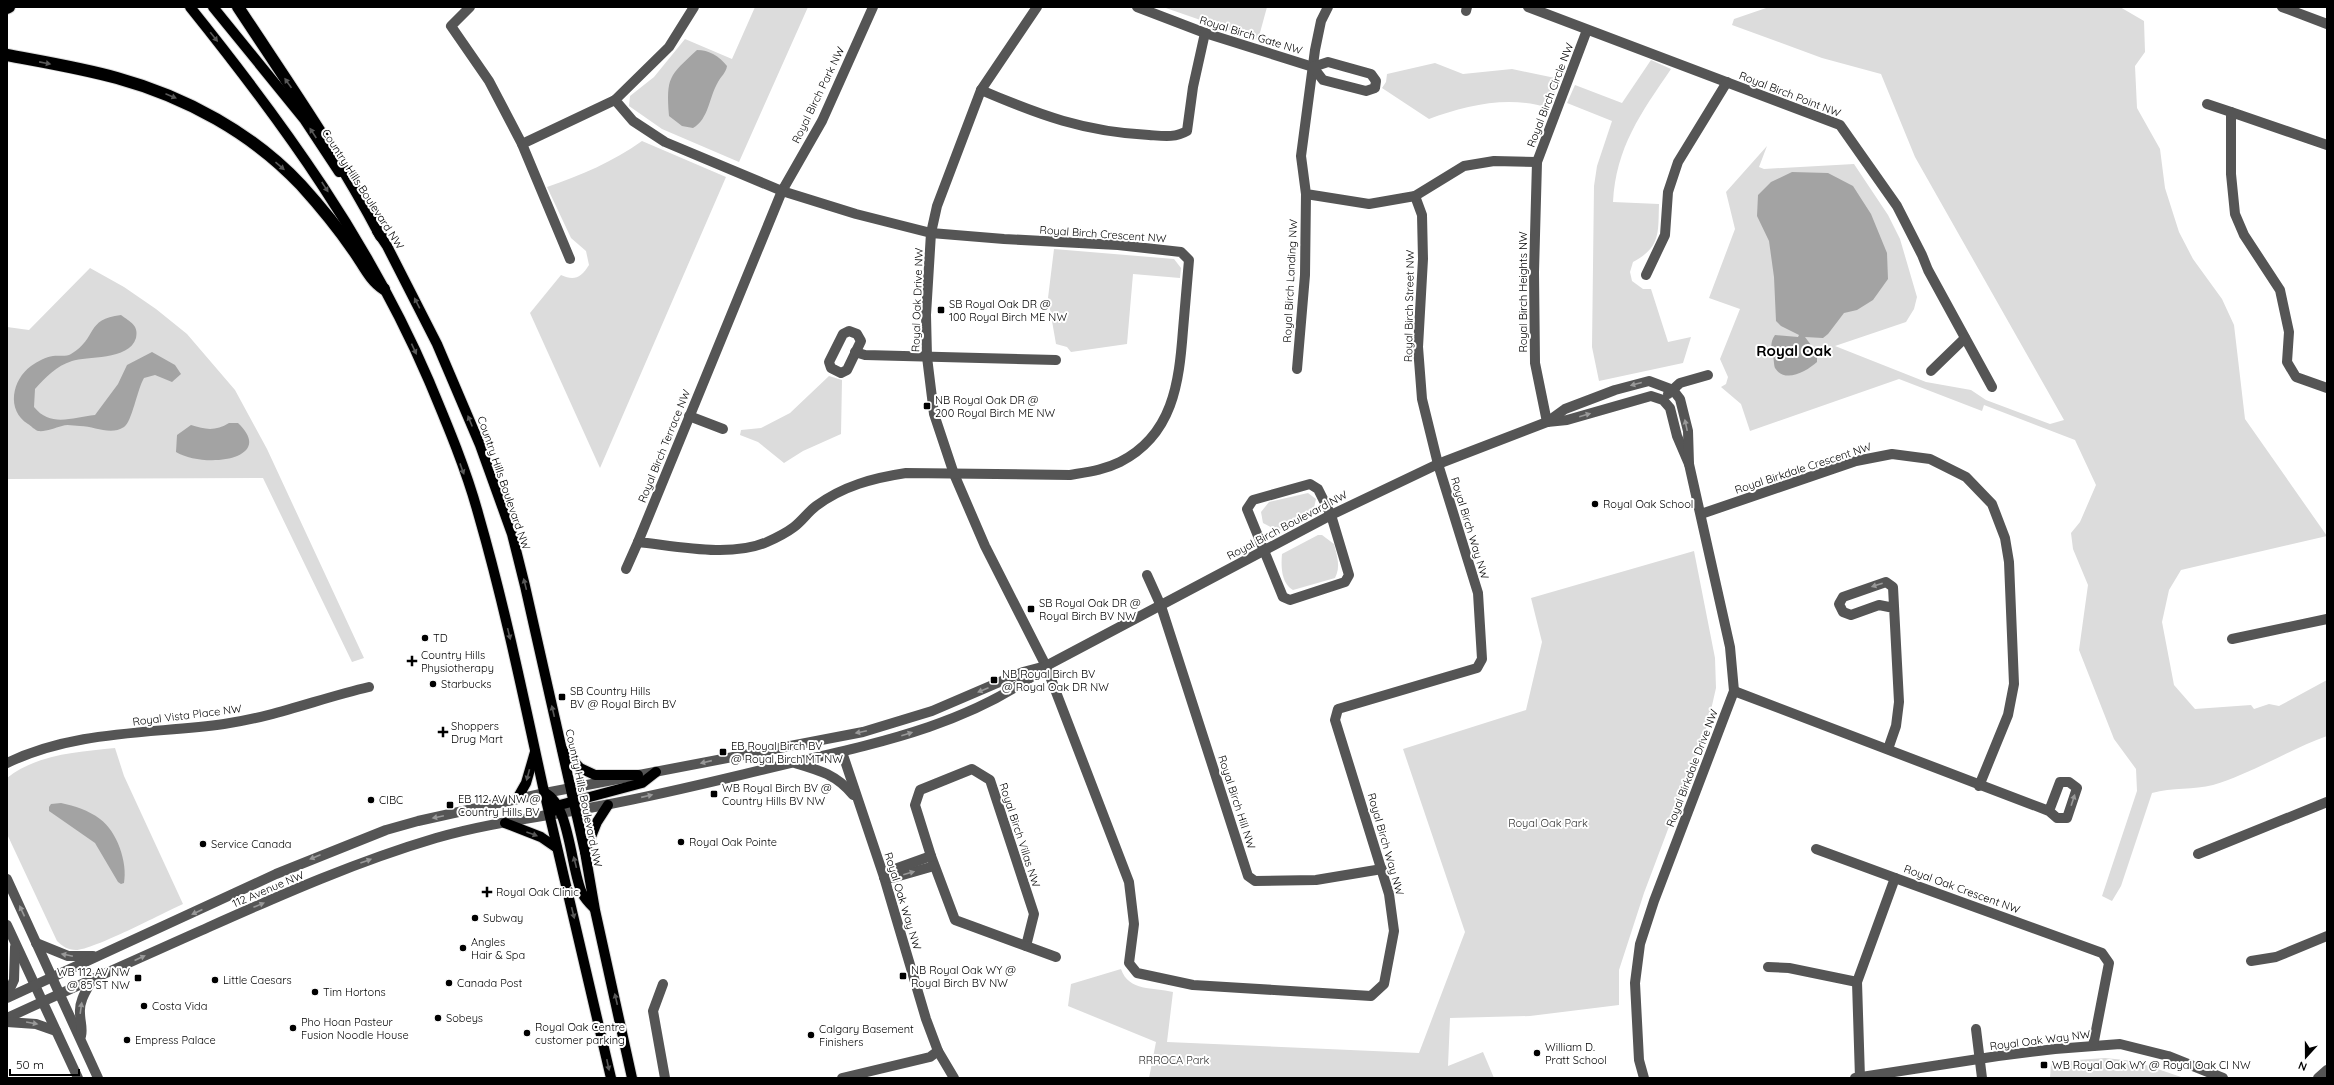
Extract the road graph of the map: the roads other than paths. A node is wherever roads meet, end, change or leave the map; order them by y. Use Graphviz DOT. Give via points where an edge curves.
graph roads {
  1 [pos="190,7"];
  2 [pos="213,7"];
  3 [pos="238,7"];
  4 [pos="470,7"];
  5 [pos="694,7"];
  6 [pos="872,7"];
  7 [pos="1037,7"];
  8 [pos="1137,7"];
  9 [pos="1328,7"];
  10 [pos="1528,7"];
  11 [pos="2282,7"];
  12 [pos="2327,24"];
  13 [pos="1587,30"];
  14 [pos="1205,34"];
  15 [pos="7,55"];
  16 [pos="1313,66"];
  17 [pos="1727,82"];
  18 [pos="981,90"];
  19 [pos="615,100"];
  20 [pos="2207,104"];
  21 [pos="2231,112"];
  22 [pos="522,144"];
  23 [pos="2327,145"];
  24 [pos="1537,162"];
  25 [pos="782,191"];
  26 [pos="1306,194"];
  27 [pos="1415,196"];
  28 [pos="931,233"];
  29 [pos="381,236"];
  30 [pos="570,259"];
  31 [pos="1646,275"];
  32 [pos="384,289"];
  33 [pos="1965,338"];
  34 [pos="855,352"];
  35 [pos="927,357"];
  36 [pos="1056,360"];
  37 [pos="1297,369"];
  38 [pos="1931,371"];
  39 [pos="1708,375"];
  40 [pos="1992,387"];
  41 [pos="2327,388"];
  42 [pos="1673,390"];
  43 [pos="1663,400"];
  44 [pos="689,416"];
  45 [pos="1547,422"];
  46 [pos="723,429"];
  47 [pos="1438,464"];
  48 [pos="1689,464"];
  49 [pos="954,474"];
  50 [pos="1701,514"];
  51 [pos="1330,515"];
  52 [pos="638,542"];
  53 [pos="1264,550"];
  54 [pos="626,568"];
  55 [pos="1147,575"];
  56 [pos="1161,606"];
  57 [pos="1894,608"];
  58 [pos="2327,619"];
  59 [pos="2232,639"];
  60 [pos="1046,666"];
  61 [pos="369,688"];
  62 [pos="1734,691"];
  63 [pos="562,749"];
  64 [pos="1888,749"];
  65 [pos="535,750"];
  66 [pos="842,752"];
  67 [pos="7,763"];
  68 [pos="793,763"];
  69 [pos="656,772"];
  70 [pos="638,775"];
  71 [pos="1979,786"];
  72 [pos="571,789"];
  73 [pos="545,793"];
  74 [pos="517,799"];
  75 [pos="858,802"];
  76 [pos="2327,802"];
  77 [pos="608,804"];
  78 [pos="574,806"];
  79 [pos="555,811"];
  80 [pos="2049,811"];
  81 [pos="505,823"];
  82 [pos="557,848"];
  83 [pos="1816,849"];
  84 [pos="585,852"];
  85 [pos="2198,854"];
  86 [pos="933,861"];
  87 [pos="1382,869"];
  88 [pos="884,877"];
  89 [pos="1894,878"];
  90 [pos="7,879"];
  91 [pos="595,910"];
  92 [pos="7,925"];
  93 [pos="2327,936"];
  94 [pos="15,943"];
  95 [pos="36,943"];
  96 [pos="1026,946"];
  97 [pos="99,956"];
  98 [pos="1056,957"];
  99 [pos="2251,961"];
  100 [pos="1768,967"];
  101 [pos="51,977"];
  102 [pos="92,980"];
  103 [pos="1857,982"];
  104 [pos="663,984"];
  105 [pos="34,985"];
  106 [pos="59,994"];
  107 [pos="7,996"];
  108 [pos="42,1002"];
  109 [pos="7,1018"];
  110 [pos="7,1022"];
  111 [pos="1976,1029"];
  112 [pos="56,1031"];
  113 [pos="80,1038"];
  114 [pos="2092,1046"];
  115 [pos="938,1051"];
  116 [pos="1981,1059"];
  117 [pos="2327,1070"];
  118 [pos="78,1078"];
  119 [pos="98,1078"];
  120 [pos="611,1078"];
  121 [pos="632,1078"];
  122 [pos="665,1078"];
  123 [pos="842,1078"];
  124 [pos="954,1078"];
  125 [pos="1644,1078"];
  126 [pos="1858,1078"];
  127 [pos="1982,1078"];
  128 [pos="2223,1078"];
  129 [pos="2318,1078"];
  1 -- 32 [label="main road, one-way" via="244,74 322,184 356,236"];
  29 -- 2 [label="main road, Country Hills Boulevard NW, one-way" via="304,119"];
  29 -- 3 [label="highway, one-way" via="353,183 318,126"];
  4 -- 22 [label="street" via="451,26 489,81"];
  5 -- 19 [label="street" via="670,47"];
  6 -- 25 [label="street, Royal Birch Park NW" via="822,121"];
  7 -- 18 [label="street, Royal Oak Drive NW"];
  8 -- 14 [label="street, Royal Birch Gate NW"];
  9 -- 16 [label="street" via="1321,21"];
  10 -- 13 [label="street"];
  11 -- 12 [label="street"];
  13 -- 17 [label="street, Royal Birch Point NW"];
  13 -- 24 [label="street, Royal Birch Circle NW"];
  14 -- 16 [label="street, Royal Birch Gate NW"];
  14 -- 18 [label="street" via="1193,87 1187,131 1178,136 1128,134 1085,128 1034,113"];
  15 -- 32 [label="highway, one-way" via="141,85 171,96 222,122 252,142 300,185 355,252 375,283"];
  16 -- 16 [label="street" via="1323,80 1366,91 1375,88 1376,81 1371,74 1328,62"];
  16 -- 26 [label="street" via="1300,156"];
  17 -- 31 [label="street" via="1678,162 1668,192 1665,235"];
  17 -- 33 [label="street, Royal Birch Point NW" via="1840,125 1897,206"];
  18 -- 28 [label="street, Royal Oak Drive NW" via="947,178"];
  19 -- 22 [label="street"];
  19 -- 25 [label="street" via="633,121 665,142"];
  20 -- 21 [label="street"];
  21 -- 23 [label="street"];
  21 -- 41 [label="street" via="2231,174 2235,214 2244,235 2280,290 2289,332 2287,362 2296,377"];
  22 -- 30 [label="street"];
  24 -- 27 [label="street, Royal Birch Circle NW" via="1494,161 1464,166"];
  24 -- 45 [label="street, Royal Birch Heights NW" via="1534,272 1536,364"];
  25 -- 28 [label="street" via="856,214"];
  25 -- 44 [label="street, Royal Birch Terrace NW"];
  26 -- 27 [label="street, Royal Birch Circle NW" via="1369,204"];
  26 -- 37 [label="street, Royal Birch Landing NW" via="1305,275"];
  27 -- 47 [label="street, Royal Birch Street NW" via="1422,215 1423,259 1418,347 1422,399"];
  28 -- 35 [label="street, Royal Oak Drive NW" via="926,315"];
  28 -- 49 [label="street, Royal Birch Crescent NW" via="1004,240 1118,245 1182,252 1189,260 1179,376 1173,401 1158,429 1140,449 1119,462 1097,471 1070,475"];
  63 -- 29 [label="main road, Country Hills Boulevard NW, one-way" via="512,534 480,445 437,344"];
  32 -- 65 [label="main road, one-way" via="429,381 478,511"];
  33 -- 38 [label="street"];
  33 -- 40 [label="street, Royal Birch Point NW"];
  34 -- 35 [label="street" via="865,355"];
  35 -- 36 [label="street"];
  35 -- 49 [label="street, Royal Oak Drive NW" via="934,414"];
  39 -- 42 [label="street" via="1680,383"];
  42 -- 43 [label="street"];
  42 -- 45 [label="street, Royal Birch Boulevard NW, one-way" via="1659,383 1646,382 1615,390 1565,409"];
  48 -- 42 [label="street, Royal Birkdale Drive NW, one-way" via="1688,431 1680,399"];
  45 -- 43 [label="street, Royal Birch Boulevard NW, one-way" via="1567,420 1651,396"];
  43 -- 48 [label="street, Royal Birkdale Drive NW" via="1670,408 1677,436"];
  44 -- 46 [label="street"];
  44 -- 52 [label="street, Royal Birch Terrace NW"];
  45 -- 47 [label="street, Royal Birch Boulevard NW"];
  47 -- 51 [label="street, Royal Birch Boulevard NW"];
  47 -- 87 [label="street, Royal Birch Way NW" via="1478,593 1482,659 1477,668 1338,708 1335,720"];
  48 -- 50 [label="street, Royal Birkdale Drive NW"];
  49 -- 52 [label="street" via="906,473 879,477 849,486 816,507 793,528 766,543 735,550"];
  49 -- 60 [label="street, Royal Oak Drive NW" via="985,546"];
  50 -- 62 [label="street, Royal Birkdale Drive NW" via="1730,647"];
  50 -- 71 [label="street, Royal Birkdale Crescent NW" via="1856,461 1892,454 1930,460 1966,477 1992,504 2005,538 2009,562 2014,684 2008,714"];
  51 -- 53 [label="street, Royal Birch Boulevard NW"];
  51 -- 53 [label="street" via="1318,489 1310,484 1253,500 1247,509"];
  51 -- 53 [label="street" via="1349,575 1345,582 1290,600 1283,597"];
  52 -- 54 [label="street, Royal Birch Terrace NW"];
  53 -- 56 [label="street, Royal Birch Boulevard NW"];
  55 -- 56 [label="street, Royal Birch Hill NW"];
  56 -- 60 [label="street, Royal Birch Boulevard NW"];
  56 -- 87 [label="street, Royal Birch Hill NW" via="1248,876 1255,881 1316,880"];
  57 -- 57 [label="street, one-way" via="1894,587 1886,582 1843,597 1839,604 1843,612 1851,615 1879,605"];
  57 -- 64 [label="street" via="1899,702 1896,726"];
  58 -- 59 [label="street"];
  66 -- 60 [label="street, Royal Birch Boulevard NW, one-way" via="946,721 1004,694"];
  60 -- 69 [label="street, Royal Birch Boulevard NW, one-way" via="1023,672 932,711 864,732"];
  60 -- 87 [label="street, Royal Birch Way NW" via="1129,882 1134,924 1129,963 1137,973 1192,985 1371,996 1384,984 1394,931 1389,894"];
  61 -- 67 [label="street, Royal Vista Place NW" via="252,719 63,742 30,752"];
  62 -- 64 [label="street"];
  62 -- 125 [label="street, Royal Birkdale Drive NW" via="1640,944 1634,983 1639,1060"];
  63 -- 70 [label="main road" via="580,768 595,775"];
  63 -- 72 [label="main road, Country Hills Boulevard NW"];
  64 -- 71 [label="street"];
  65 -- 73 [label="main road"];
  65 -- 74 [label="main road, one-way" via="526,783"];
  66 -- 68 [label="street, Royal Birch Boulevard NW"];
  66 -- 75 [label="street, Royal Oak Way NW"];
  68 -- 75 [label="street" via="828,773 844,784"];
  77 -- 68 [label="street, Royal Birch Boulevard NW, one-way"];
  69 -- 70 [label="street, Royal Birch Boulevard NW"];
  69 -- 78 [label="main road" via="642,783"];
  70 -- 72 [label="street, Royal Birch Boulevard NW"];
  71 -- 80 [label="street"];
  72 -- 73 [label="street, Royal Birch Boulevard NW"];
  72 -- 78 [label="main road, Country Hills Boulevard NW"];
  73 -- 74 [label="street, 112 Avenue NW"];
  73 -- 79 [label="main road" via="550,796"];
  74 -- 97 [label="street, 112 Avenue NW, one-way" via="418,821 357,840 276,874"];
  75 -- 88 [label="street, Royal Oak Way NW"];
  76 -- 85 [label="street"];
  77 -- 78 [label="street, Royal Birch Boulevard NW"];
  77 -- 84 [label="main road" via="597,822"];
  78 -- 79 [label="street, Royal Birch Boulevard NW"];
  78 -- 84 [label="main road, Country Hills Boulevard NW"];
  79 -- 81 [label="street, 112 Avenue NW"];
  79 -- 82 [label="main road"];
  91 -- 79 [label="main road, one-way" via="582,893 565,826"];
  81 -- 82 [label="main road, one-way" via="541,837"];
  102 -- 81 [label="street, 112 Avenue NW, one-way" via="251,908 351,867 438,838"];
  82 -- 120 [label="main road, one-way"];
  83 -- 89 [label="street"];
  84 -- 91 [label="main road, Country Hills Boulevard NW"];
  86 -- 88 [label="street" via="892,870"];
  86 -- 96 [label="street, Royal Birch Villas NW" via="955,920"];
  86 -- 96 [label="street, Royal Birch Villas NW" via="915,805 920,790 972,769 990,780 1034,914"];
  88 -- 115 [label="street, Royal Oak Way NW" via="917,991"];
  89 -- 103 [label="street, Royal Oak Crescent NW"];
  89 -- 114 [label="street, Royal Oak Crescent NW" via="2102,953 2109,962"];
  95 -- 90 [label="street, one-way"];
  121 -- 91 [label="main road, Country Hills Boulevard NW, one-way"];
  92 -- 94 [label="street"];
  93 -- 99 [label="street" via="2276,957"];
  94 -- 105 [label="street"];
  94 -- 107 [label="street" via="14,979"];
  97 -- 95 [label="street, one-way" via="68,956"];
  95 -- 101 [label="street"];
  96 -- 98 [label="street, Royal Birch Villas NW"];
  97 -- 101 [label="street, 112 Avenue NW"];
  100 -- 103 [label="street" via="1789,968"];
  101 -- 105 [label="street, 112 Avenue NW"];
  101 -- 106 [label="street"];
  102 -- 106 [label="street, 112 Avenue NW"];
  113 -- 102 [label="street, one-way" via="80,1009 83,996"];
  103 -- 126 [label="street, Royal Oak Crescent NW"];
  104 -- 122 [label="street" via="653,1011"];
  105 -- 107 [label="street, 112 Avenue NW"];
  105 -- 108 [label="street"];
  106 -- 108 [label="street, 112 Avenue NW"];
  106 -- 113 [label="street"];
  108 -- 109 [label="street, 112 Avenue NW"];
  108 -- 112 [label="street"];
  110 -- 112 [label="street, one-way" via="36,1024"];
  111 -- 116 [label="street"];
  112 -- 118 [label="street"];
  113 -- 119 [label="street"];
  114 -- 116 [label="street, Royal Oak Way NW"];
  114 -- 128 [label="street, Royal Oak Way NW" via="2120,1044 2161,1054"];
  115 -- 123 [label="street" via="930,1058"];
  115 -- 124 [label="street, Royal Oak Way NW"];
  116 -- 126 [label="street, Royal Oak Way NW"];
  116 -- 127 [label="street"];
  117 -- 129 [label="street"];
}
